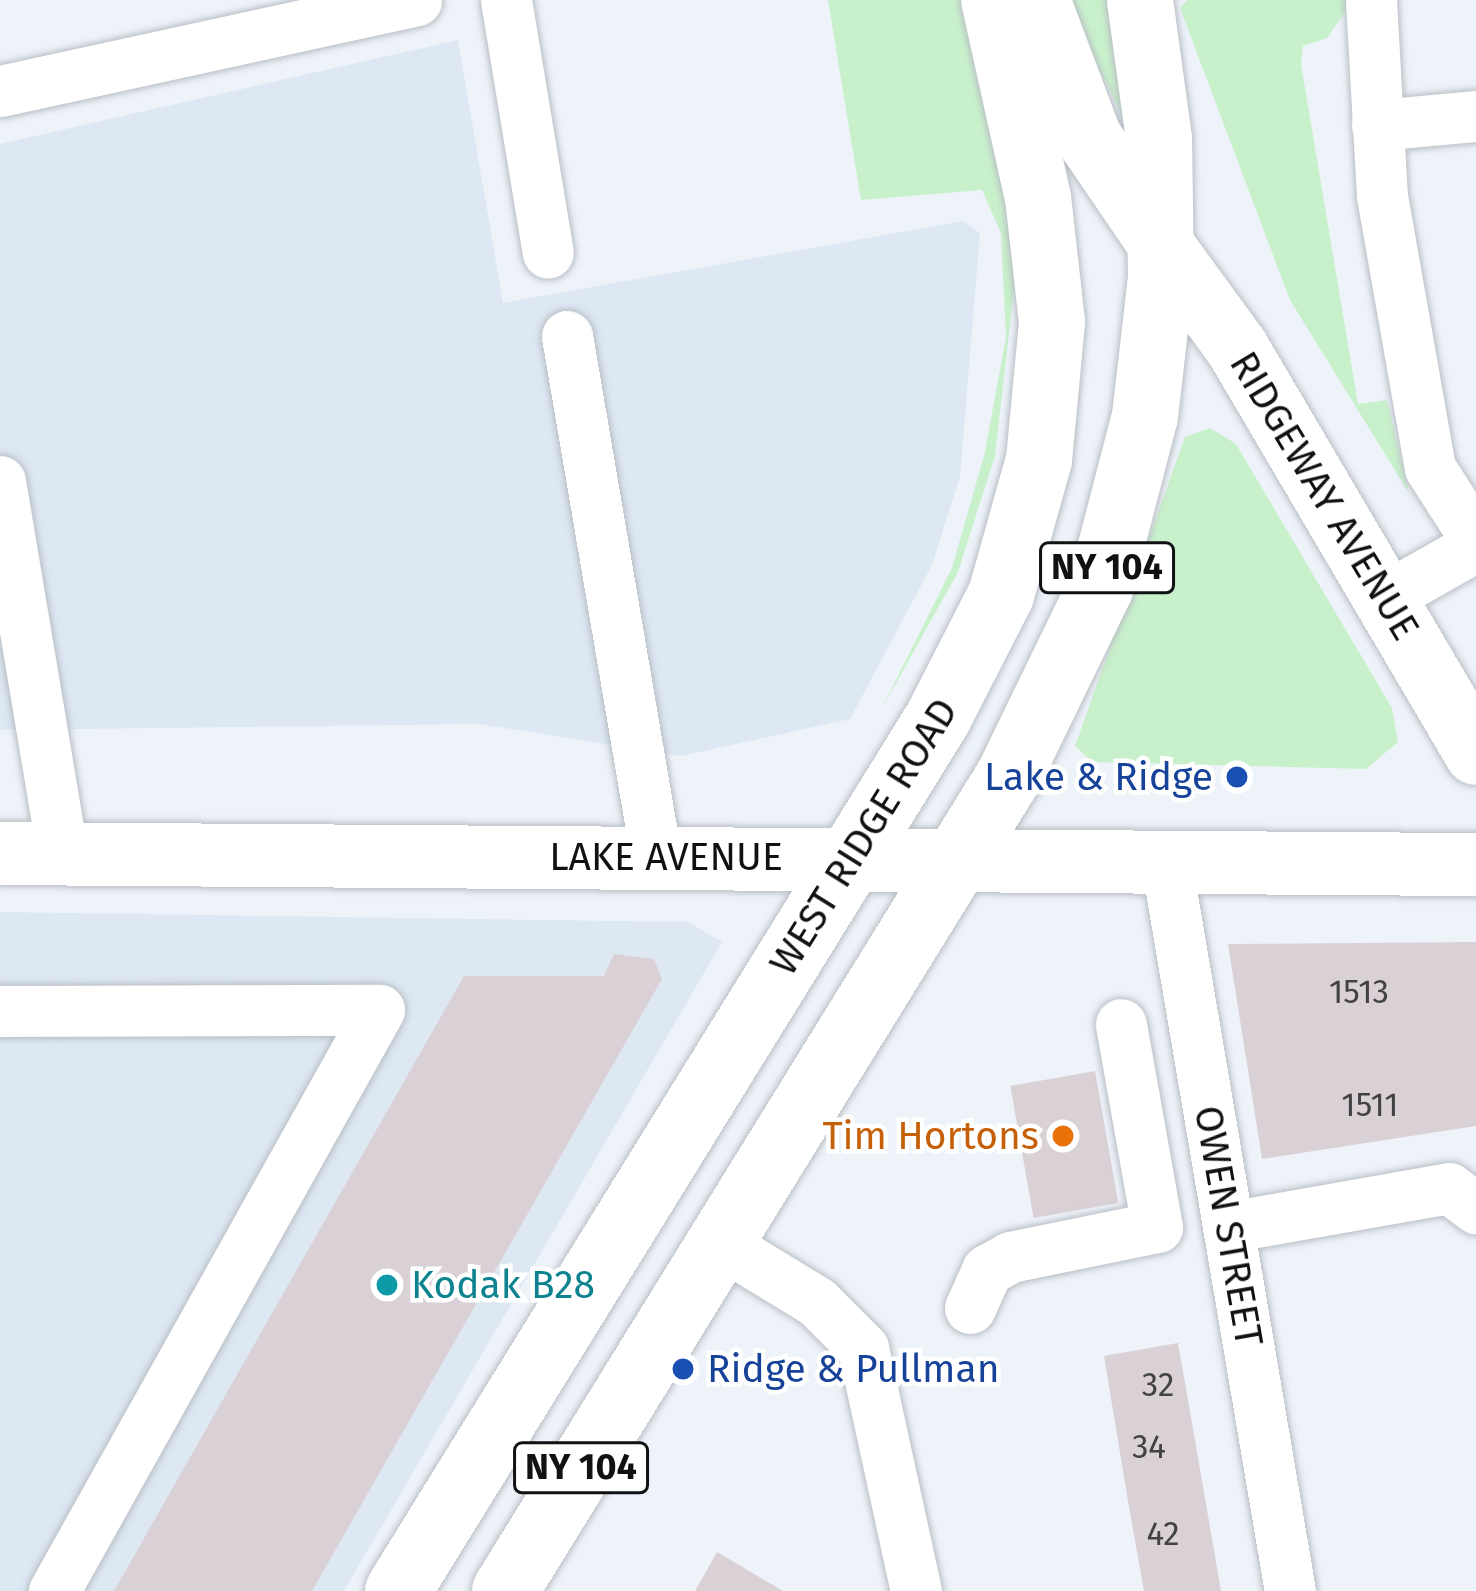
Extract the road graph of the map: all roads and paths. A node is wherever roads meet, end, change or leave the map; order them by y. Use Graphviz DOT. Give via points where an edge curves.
graph roads {
  1 [pos="416,0"];
  2 [pos="506,0"];
  3 [pos="994,0"];
  4 [pos="1037,0"];
  5 [pos="1140,0"];
  6 [pos="1169,0"];
  7 [pos="1371,0"];
  8 [pos="1153,76"];
  9 [pos="0,91"];
  10 [pos="1476,116"];
  11 [pos="1377,125"];
  12 [pos="1162,245"];
  13 [pos="548,253"];
  14 [pos="567,336"];
  15 [pos="0,481"];
  16 [pos="1476,543"];
  17 [pos="1384,598"];
  18 [pos="12,620"];
  19 [pos="1476,753"];
  20 [pos="62,852"];
  21 [pos="0,854"];
  22 [pos="656,857"];
  23 [pos="851,858"];
  24 [pos="958,859"];
  25 [pos="1166,861"];
  26 [pos="1476,864"];
  27 [pos="0,1011"];
  28 [pos="1121,1024"];
  29 [pos="1476,1208"];
  30 [pos="1228,1227"];
  31 [pos="722,1244"];
  32 [pos="970,1308"];
  33 [pos="54,1591"];
  34 [pos="398,1591"];
  35 [pos="505,1591"];
  36 [pos="916,1591"];
  37 [pos="1290,1591"];
  1 -- 9 [label="street"];
  2 -- 13 [label="street"];
  3 -- 23 [label="highway, WEST RIDGE ROAD / NY 104" via="1049,260 1039,460 988,626"];
  4 -- 12 [label="highway" via="1089,138"];
  5 -- 8 [label="highway, NY 104"];
  6 -- 8 [label="highway"];
  7 -- 11 [label="street"];
  8 -- 12 [label="highway, NY 104"];
  10 -- 11 [label="street"];
  11 -- 16 [label="street" via="1430,468"];
  12 -- 17 [label="main road, RIDGEWAY AVENUE"];
  12 -- 24 [label="highway, NY 104" via="1145,416 1111,558 1043,716"];
  14 -- 22 [label="street"];
  15 -- 18 [label="street"];
  16 -- 17 [label="street"];
  17 -- 19 [label="main road, RIDGEWAY AVENUE"];
  18 -- 20 [label="street"];
  20 -- 21 [label="main road, LAKE AVENUE"];
  20 -- 22 [label="main road, LAKE AVENUE"];
  22 -- 23 [label="main road, LAKE AVENUE"];
  23 -- 24 [label="main road, LAKE AVENUE"];
  23 -- 34 [label="highway, WEST RIDGE ROAD / NY 104"];
  24 -- 25 [label="main road, LAKE AVENUE"];
  24 -- 31 [label="highway, NY 104"];
  25 -- 26 [label="main road, LAKE AVENUE"];
  25 -- 30 [label="street, OWEN STREET"];
  27 -- 33 [label="street" via="379,1010"];
  28 -- 32 [label="street" via="1157,1227 1010,1257 987,1270"];
  29 -- 30 [label="street" via="1449,1188"];
  30 -- 37 [label="street, OWEN STREET"];
  31 -- 35 [label="highway, NY 104"];
  31 -- 36 [label="street" via="817,1302 863,1348"];
}
